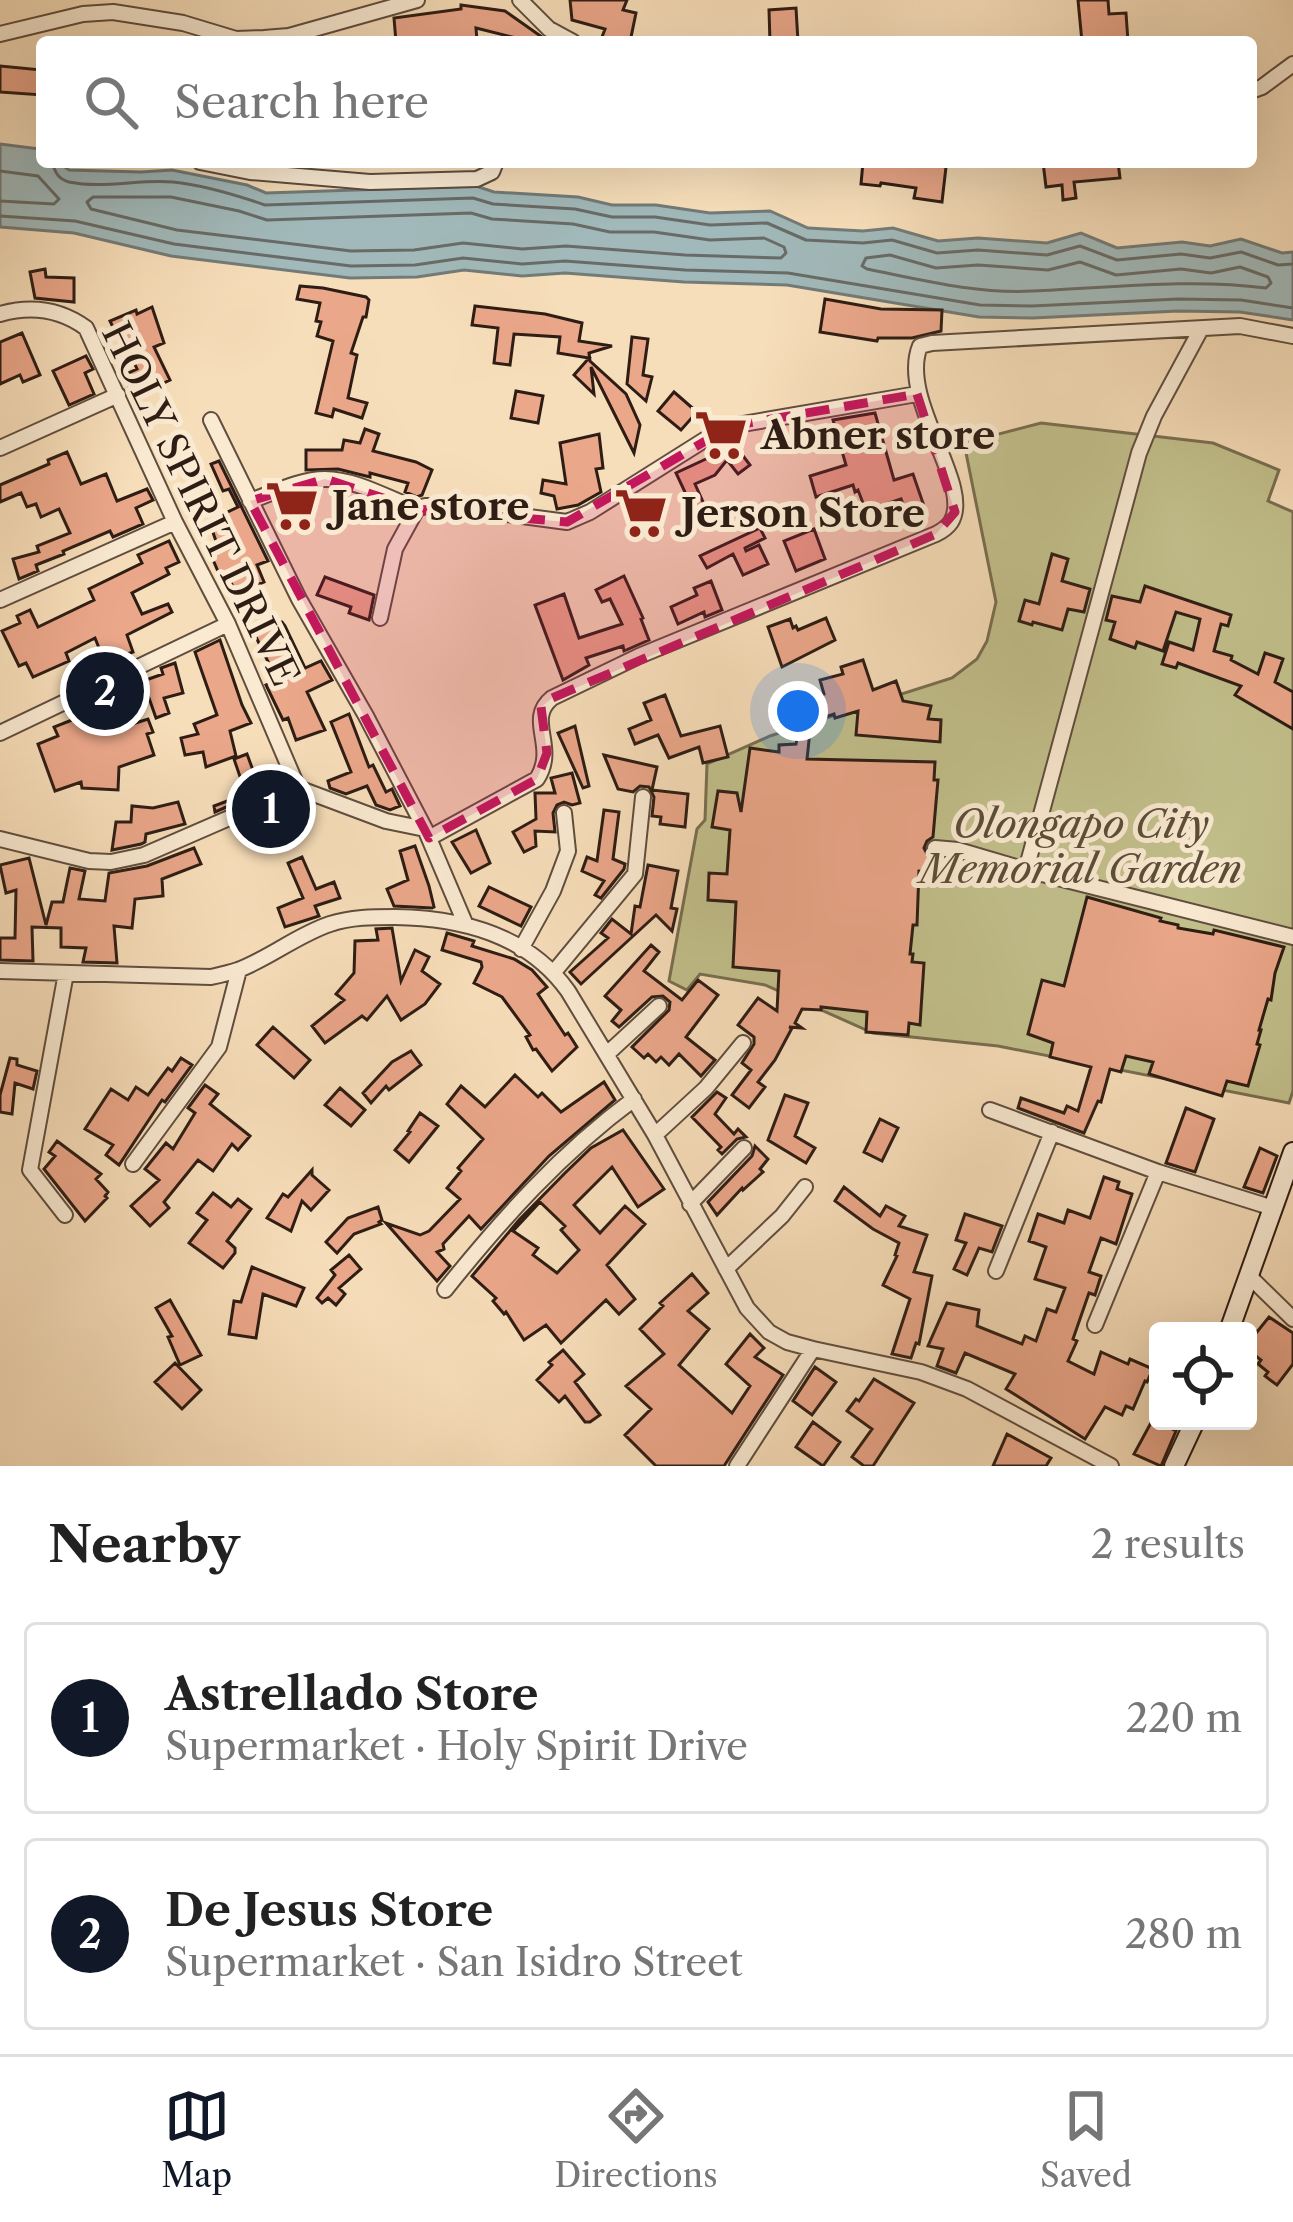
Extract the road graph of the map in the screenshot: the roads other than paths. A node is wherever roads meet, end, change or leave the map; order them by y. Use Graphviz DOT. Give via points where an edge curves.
graph roads {
  1 [pos="416,0"];
  2 [pos="520,0"];
  3 [pos="0,34"];
  4 [pos="226,36"];
  5 [pos="290,36"];
  6 [pos="546,36"];
  7 [pos="1293,64"];
  8 [pos="1257,89"];
  9 [pos="230,168"];
  10 [pos="493,168"];
  11 [pos="0,314"];
  12 [pos="1201,329"];
  13 [pos="1293,336"];
  14 [pos="917,394"];
  15 [pos="118,395"];
  16 [pos="211,420"];
  17 [pos="0,448"];
  18 [pos="250,501"];
  19 [pos="418,509"];
  20 [pos="175,522"];
  21 [pos="0,600"];
  22 [pos="380,618"];
  23 [pos="228,624"];
  24 [pos="0,733"];
  25 [pos="298,788"];
  26 [pos="644,796"];
  27 [pos="564,814"];
  28 [pos="427,833"];
  29 [pos="0,838"];
  30 [pos="935,848"];
  31 [pos="1026,870"];
  32 [pos="465,922"];
  33 [pos="1293,937"];
  34 [pos="521,949"];
  35 [pos="239,970"];
  36 [pos="0,971"];
  37 [pos="554,972"];
  38 [pos="66,973"];
  39 [pos="659,1006"];
  40 [pos="742,1043"];
  41 [pos="607,1054"];
  42 [pos="634,1099"];
  43 [pos="990,1110"];
  44 [pos="1052,1132"];
  45 [pos="655,1135"];
  46 [pos="744,1148"];
  47 [pos="1293,1152"];
  48 [pos="133,1163"];
  49 [pos="1158,1172"];
  50 [pos="805,1187"];
  51 [pos="690,1204"];
  52 [pos="1273,1208"];
  53 [pos="65,1215"];
  54 [pos="727,1269"];
  55 [pos="996,1271"];
  56 [pos="1248,1275"];
  57 [pos="445,1290"];
  58 [pos="1293,1319"];
  59 [pos="1232,1322"];
  60 [pos="1095,1324"];
  61 [pos="813,1349"];
  62 [pos="1192,1430"];
  63 [pos="737,1466"];
  64 [pos="1111,1466"];
  65 [pos="1174,1466"];
  1 -- 5 [label="street"];
  2 -- 6 [label="street"];
  3 -- 4 [label="street" via="113,12"];
  7 -- 8 [label="street"];
  9 -- 10 [label="street" via="370,182 477,179"];
  11 -- 15 [label="street, HOLY SPIRIT DRIVE" via="67,314 86,328"];
  12 -- 13 [label="street"];
  12 -- 14 [label="street" via="932,343 916,356"];
  12 -- 31 [label="street" via="1139,453"];
  14 -- 19 [label="street" via="731,426 567,522"];
  14 -- 28 [label="street" via="952,485 950,526 552,698 540,712 547,752 537,778"];
  15 -- 17 [label="street"];
  15 -- 20 [label="street, HOLY SPIRIT DRIVE"];
  16 -- 18 [label="street"];
  18 -- 19 [label="street" via="325,479"];
  18 -- 28 [label="street"];
  19 -- 22 [label="street" via="395,549"];
  20 -- 21 [label="street"];
  20 -- 23 [label="street, HOLY SPIRIT DRIVE"];
  23 -- 24 [label="street"];
  23 -- 25 [label="street, HOLY SPIRIT DRIVE"];
  25 -- 28 [label="street"];
  25 -- 29 [label="street" via="111,862"];
  26 -- 37 [label="street" via="634,874"];
  27 -- 34 [label="street" via="568,851"];
  28 -- 32 [label="street"];
  30 -- 31 [label="street"];
  31 -- 33 [label="street"];
  32 -- 34 [label="street"];
  32 -- 35 [label="street" via="363,916 329,924"];
  34 -- 37 [label="street"];
  35 -- 38 [label="street" via="211,977"];
  35 -- 48 [label="street" via="219,1047"];
  36 -- 38 [label="street"];
  37 -- 41 [label="street"];
  38 -- 53 [label="street" via="30,1170"];
  39 -- 41 [label="street"];
  40 -- 45 [label="street"];
  41 -- 42 [label="street"];
  42 -- 45 [label="street"];
  42 -- 57 [label="street" via="542,1178"];
  43 -- 44 [label="street"];
  44 -- 49 [label="street"];
  44 -- 55 [label="street"];
  45 -- 51 [label="street"];
  46 -- 51 [label="street"];
  47 -- 52 [label="main road"];
  49 -- 52 [label="street"];
  49 -- 60 [label="street"];
  50 -- 54 [label="street"];
  51 -- 54 [label="street"];
  52 -- 56 [label="main road"];
  54 -- 61 [label="street" via="769,1332"];
  56 -- 58 [label="street"];
  56 -- 59 [label="main road"];
  61 -- 63 [label="street"];
  61 -- 64 [label="street" via="967,1389"];
  62 -- 65 [label="main road"];
}
